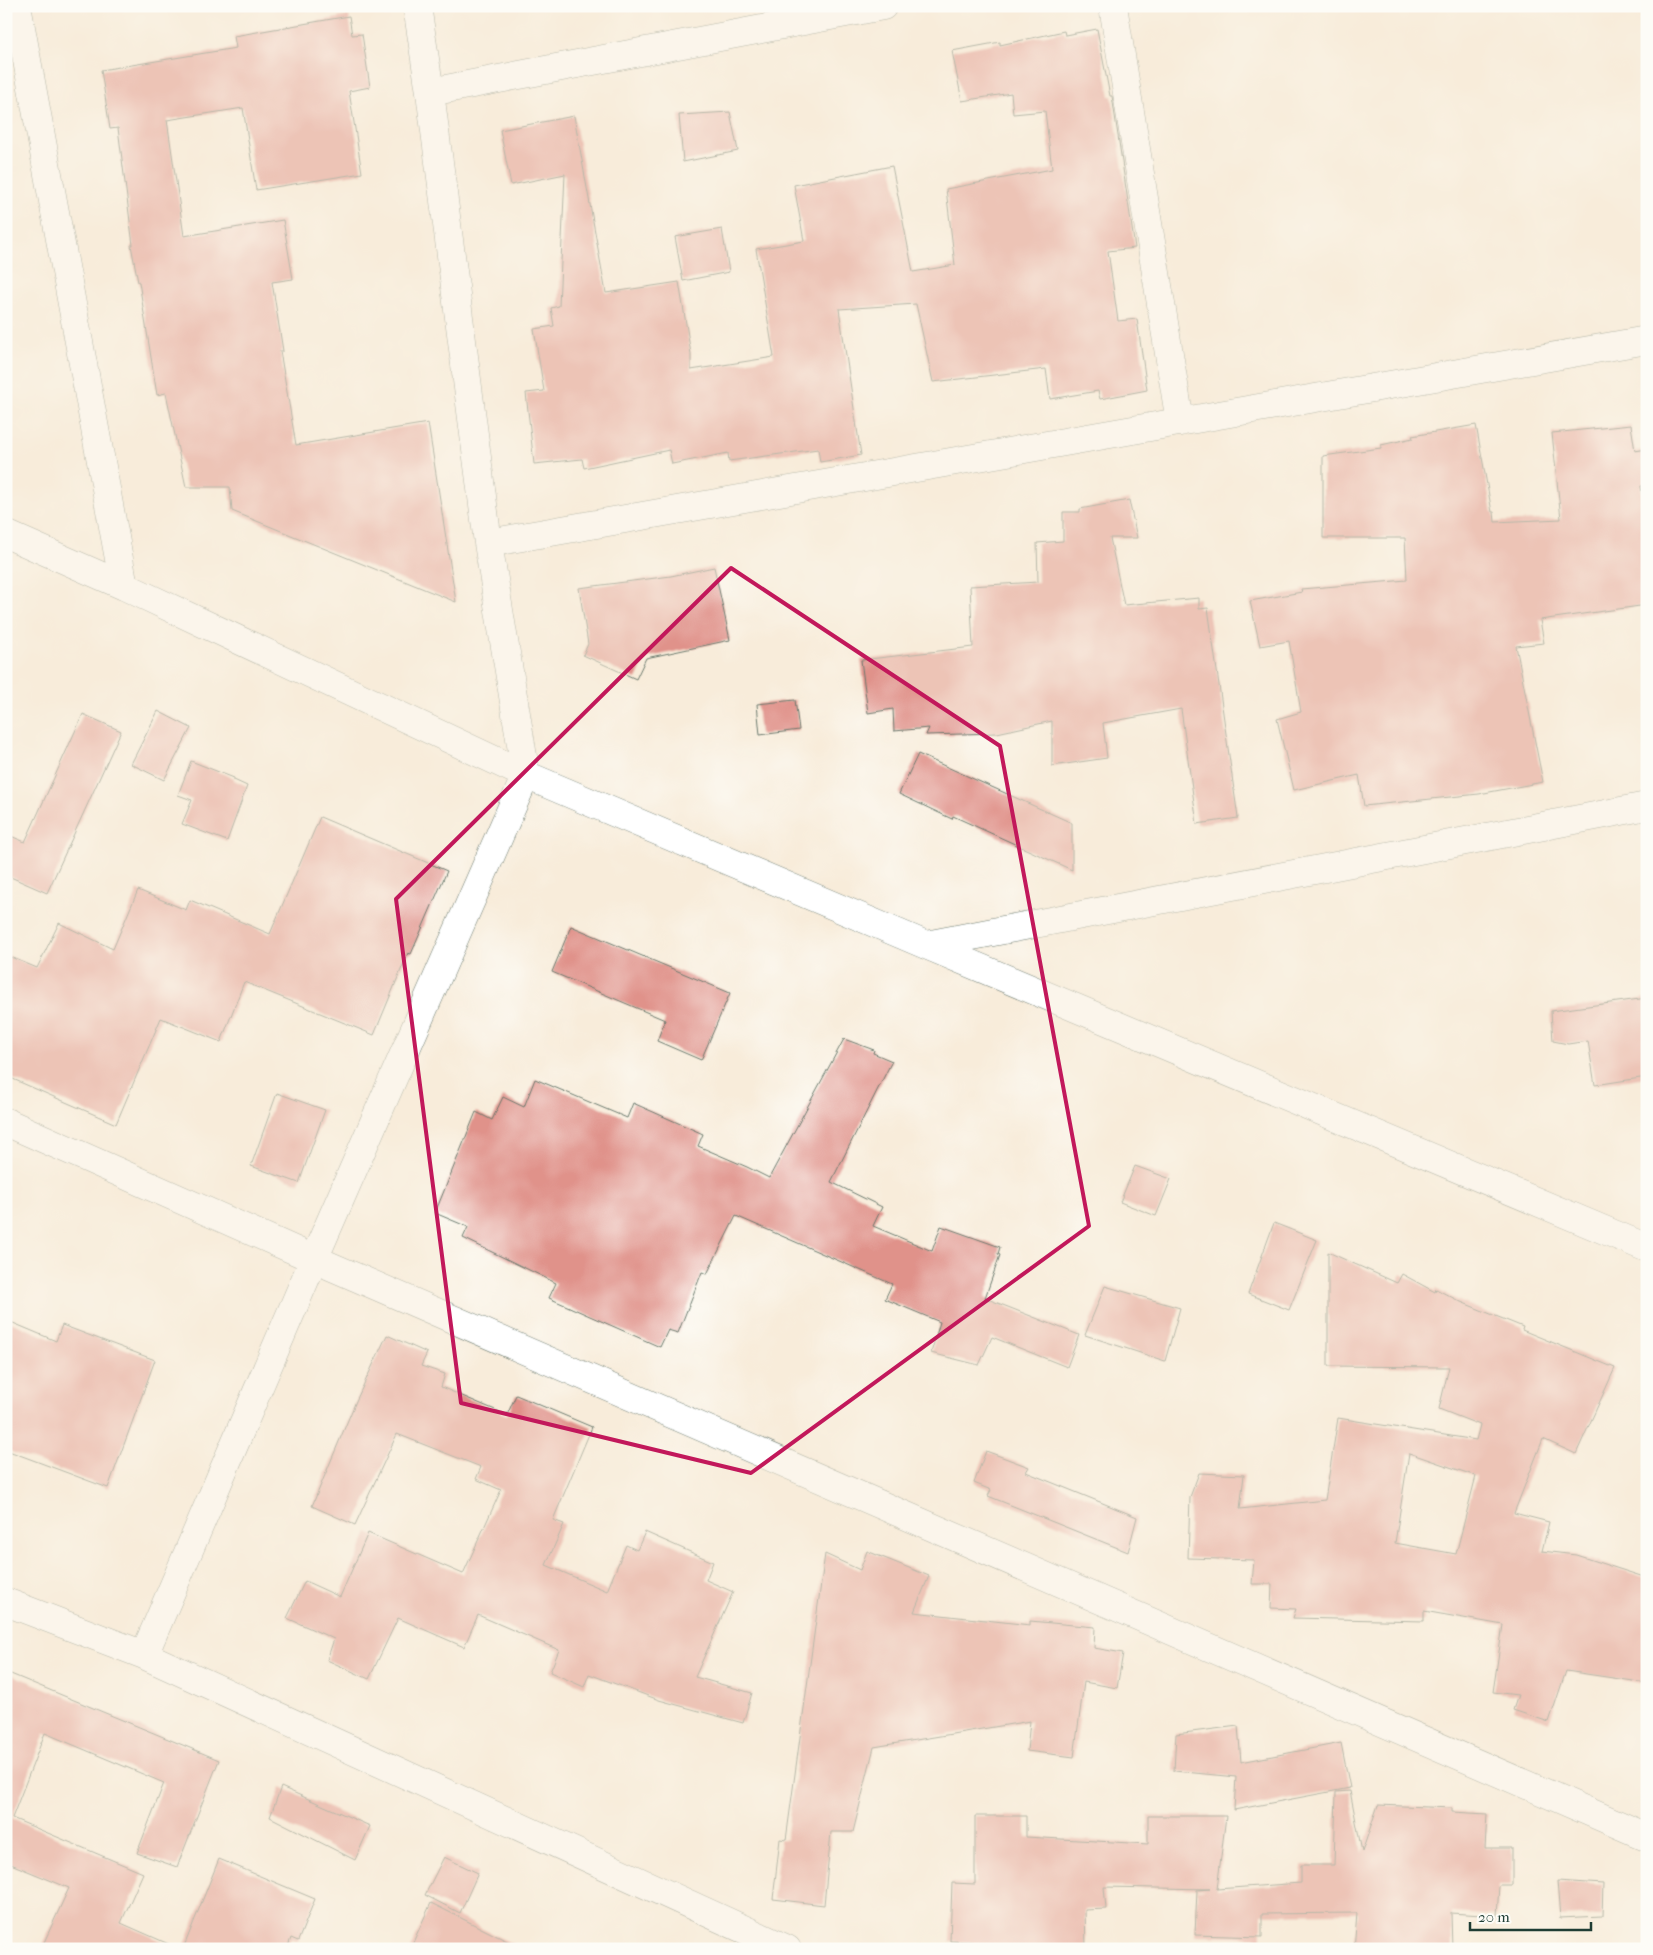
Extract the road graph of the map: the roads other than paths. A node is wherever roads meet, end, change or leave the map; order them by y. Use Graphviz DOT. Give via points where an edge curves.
graph roads {
  1 [pos="17,6"];
  2 [pos="417,6"];
  3 [pos="883,6"];
  4 [pos="1113,6"];
  5 [pos="430,92"];
  6 [pos="1647,340"];
  7 [pos="1180,422"];
  8 [pos="6,534"];
  9 [pos="488,543"];
  10 [pos="124,586"];
  11 [pos="526,775"];
  12 [pos="1647,806"];
  13 [pos="926,945"];
  14 [pos="6,1122"];
  15 [pos="1647,1248"];
  16 [pos="314,1259"];
  17 [pos="6,1602"];
  18 [pos="144,1655"];
  19 [pos="1647,1837"];
  20 [pos="787,1949"];
  1 -- 10 [label="street"];
  2 -- 5 [label="street"];
  3 -- 5 [label="street"];
  4 -- 7 [label="street"];
  5 -- 9 [label="street"];
  6 -- 7 [label="street"];
  7 -- 9 [label="street"];
  8 -- 10 [label="street"];
  9 -- 11 [label="street"];
  10 -- 11 [label="street"];
  11 -- 13 [label="street"];
  11 -- 16 [label="street"];
  12 -- 13 [label="street"];
  13 -- 15 [label="street"];
  14 -- 16 [label="street"];
  16 -- 18 [label="street"];
  16 -- 19 [label="street"];
  17 -- 18 [label="street"];
  18 -- 20 [label="street"];
}
